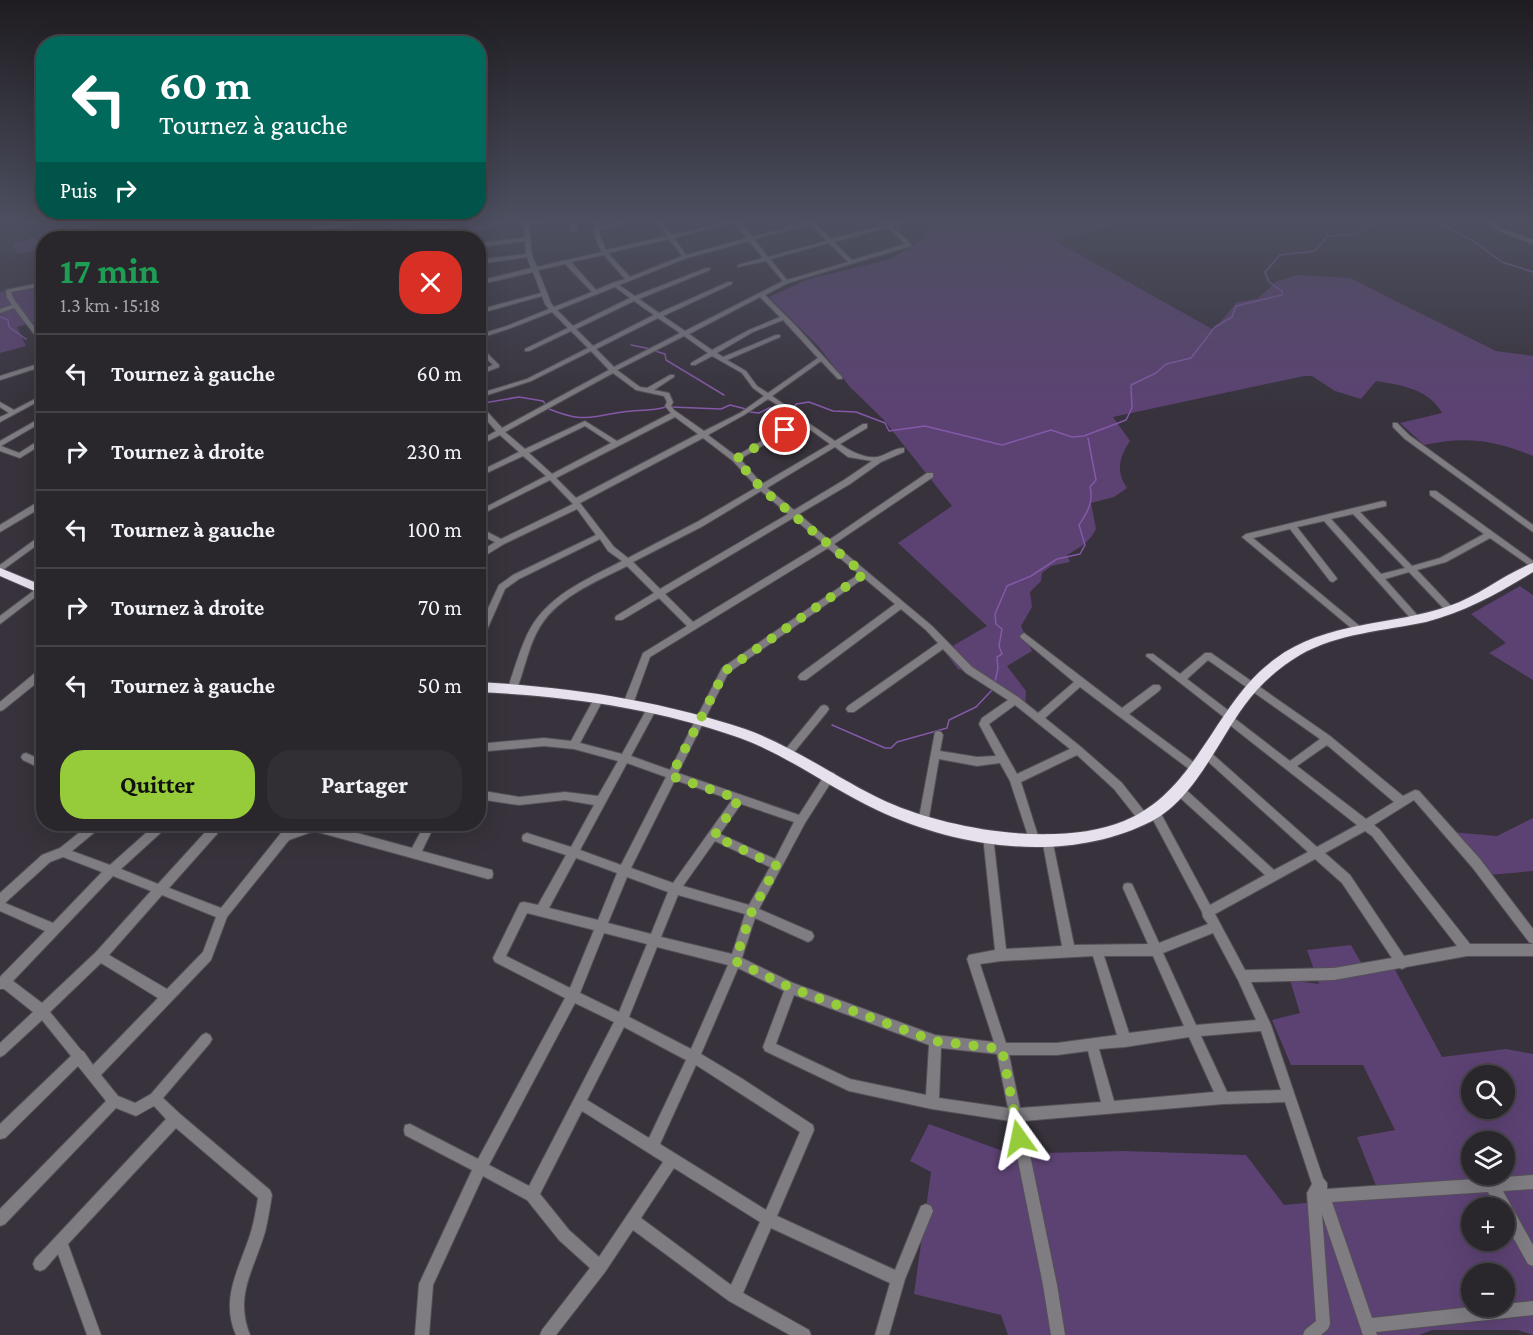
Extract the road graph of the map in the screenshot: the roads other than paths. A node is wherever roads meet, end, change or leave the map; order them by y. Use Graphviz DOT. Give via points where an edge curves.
graph roads {
  1 [pos="540,284"];
  2 [pos="588,284"];
  3 [pos="614,284"];
  4 [pos="668,284"];
  5 [pos="727,284"];
  6 [pos="782,284"];
  7 [pos="36,286"];
  8 [pos="595,292"];
  9 [pos="543,294"];
  10 [pos="761,295"];
  11 [pos="635,298"];
  12 [pos="15,306"];
  13 [pos="553,309"];
  14 [pos="486,310"];
  15 [pos="0,311"];
  16 [pos="659,315"];
  17 [pos="784,317"];
  18 [pos="570,329"];
  19 [pos="34,331"];
  20 [pos="486,333"];
  21 [pos="684,333"];
  22 [pos="36,334"];
  23 [pos="778,336"];
  24 [pos="590,348"];
  25 [pos="527,350"];
  26 [pos="712,353"];
  27 [pos="486,354"];
  28 [pos="822,358"];
  29 [pos="722,360"];
  30 [pos="693,364"];
  31 [pos="36,366"];
  32 [pos="486,370"];
  33 [pos="613,370"];
  34 [pos="672,376"];
  35 [pos="0,377"];
  36 [pos="840,378"];
  37 [pos="647,391"];
  38 [pos="486,393"];
  39 [pos="768,395"];
  40 [pos="35,401"];
  41 [pos="0,404"];
  42 [pos="783,406"];
  43 [pos="14,413"];
  44 [pos="486,414"];
  45 [pos="675,414"];
  46 [pos="0,420"];
  47 [pos="36,423"];
  48 [pos="1395,425"];
  49 [pos="866,426"];
  50 [pos="501,432"];
  51 [pos="704,434"];
  52 [pos="486,440"];
  53 [pos="617,444"];
  54 [pos="835,444"];
  55 [pos="36,445"];
  56 [pos="0,446"];
  57 [pos="901,450"];
  58 [pos="523,452"];
  59 [pos="736,459"];
  60 [pos="878,460"];
  61 [pos="486,471"];
  62 [pos="930,475"];
  63 [pos="551,477"];
  64 [pos="761,488"];
  65 [pos="1433,493"];
  66 [pos="577,504"];
  67 [pos="1383,504"];
  68 [pos="36,507"];
  69 [pos="486,510"];
  70 [pos="1356,512"];
  71 [pos="794,514"];
  72 [pos="1326,518"];
  73 [pos="1292,526"];
  74 [pos="0,529"];
  75 [pos="1533,529"];
  76 [pos="486,534"];
  77 [pos="1490,534"];
  78 [pos="600,536"];
  79 [pos="36,542"];
  80 [pos="501,542"];
  81 [pos="830,543"];
  82 [pos="486,552"];
  83 [pos="628,562"];
  84 [pos="1532,568"];
  85 [pos="1412,570"];
  86 [pos="0,571"];
  87 [pos="864,574"];
  88 [pos="1379,578"];
  89 [pos="1333,579"];
  90 [pos="36,587"];
  91 [pos="36,594"];
  92 [pos="660,595"];
  93 [pos="901,604"];
  94 [pos="1450,610"];
  95 [pos="486,617"];
  96 [pos="619,618"];
  97 [pos="1416,620"];
  98 [pos="0,621"];
  99 [pos="693,627"];
  100 [pos="1359,630"];
  101 [pos="1024,636"];
  102 [pos="943,644"];
  103 [pos="1150,656"];
  104 [pos="36,677"];
  105 [pos="803,677"];
  106 [pos="1181,679"];
  107 [pos="1080,682"];
  108 [pos="1253,686"];
  109 [pos="486,687"];
  110 [pos="513,688"];
  111 [pos="1156,688"];
  112 [pos="599,698"];
  113 [pos="1015,700"];
  114 [pos="628,704"];
  115 [pos="0,707"];
  116 [pos="652,708"];
  117 [pos="851,709"];
  118 [pos="824,710"];
  119 [pos="1123,713"];
  120 [pos="1230,718"];
  121 [pos="1038,719"];
  122 [pos="698,720"];
  123 [pos="938,735"];
  124 [pos="1327,739"];
  125 [pos="574,746"];
  126 [pos="486,747"];
  127 [pos="1078,750"];
  128 [pos="788,753"];
  129 [pos="935,754"];
  130 [pos="1206,754"];
  131 [pos="26,757"];
  132 [pos="623,758"];
  133 [pos="1003,758"];
  134 [pos="36,761"];
  135 [pos="1290,766"];
  136 [pos="1196,769"];
  137 [pos="671,776"];
  138 [pos="830,776"];
  139 [pos="1015,780"];
  140 [pos="1180,791"];
  141 [pos="486,795"];
  142 [pos="739,799"];
  143 [pos="599,801"];
  144 [pos="1401,801"];
  145 [pos="1149,816"];
  146 [pos="801,820"];
  147 [pos="922,823"];
  148 [pos="1366,825"];
  149 [pos="89,831"];
  150 [pos="155,831"];
  151 [pos="213,831"];
  152 [pos="300,831"];
  153 [pos="332,831"];
  154 [pos="352,831"];
  155 [pos="426,831"];
  156 [pos="350,836"];
  157 [pos="714,836"];
  158 [pos="988,836"];
  159 [pos="526,838"];
  160 [pos="1041,839"];
  161 [pos="63,852"];
  162 [pos="572,852"];
  163 [pos="415,853"];
  164 [pos="1318,853"];
  165 [pos="777,866"];
  166 [pos="624,870"];
  167 [pos="110,872"];
  168 [pos="488,874"];
  169 [pos="1274,877"];
  170 [pos="1128,888"];
  171 [pos="162,889"];
  172 [pos="675,889"];
  173 [pos="0,900"];
  174 [pos="0,906"];
  175 [pos="541,911"];
  176 [pos="752,911"];
  177 [pos="1207,913"];
  178 [pos="223,914"];
  179 [pos="599,927"];
  180 [pos="1215,927"];
  181 [pos="54,929"];
  182 [pos="808,936"];
  183 [pos="1533,938"];
  184 [pos="655,942"];
  185 [pos="1467,950"];
  186 [pos="1533,950"];
  187 [pos="1069,951"];
  188 [pos="1156,951"];
  189 [pos="1097,952"];
  190 [pos="1000,955"];
  191 [pos="100,956"];
  192 [pos="735,961"];
  193 [pos="1402,963"];
  194 [pos="1242,975"];
  195 [pos="2,984"];
  196 [pos="791,988"];
  197 [pos="168,997"];
  198 [pos="572,997"];
  199 [pos="43,1012"];
  200 [pos="622,1018"];
  201 [pos="1265,1025"];
  202 [pos="1191,1031"];
  203 [pos="206,1039"];
  204 [pos="934,1041"];
  205 [pos="1125,1041"];
  206 [pos="1092,1045"];
  207 [pos="1002,1049"];
  208 [pos="0,1051"];
  209 [pos="80,1056"];
  210 [pos="694,1057"];
  211 [pos="94,1073"];
  212 [pos="1289,1096"];
  213 [pos="155,1098"];
  214 [pos="1223,1098"];
  215 [pos="114,1101"];
  216 [pos="579,1102"];
  217 [pos="932,1103"];
  218 [pos="1109,1107"];
  219 [pos="1014,1115"];
  220 [pos="175,1119"];
  221 [pos="410,1130"];
  222 [pos="0,1133"];
  223 [pos="652,1146"];
  224 [pos="672,1160"];
  225 [pos="481,1167"];
  226 [pos="1533,1182"];
  227 [pos="1515,1183"];
  228 [pos="1492,1185"];
  229 [pos="1322,1190"];
  230 [pos="532,1196"];
  231 [pos="926,1211"];
  232 [pos="0,1218"];
  233 [pos="770,1220"];
  234 [pos="633,1221"];
  235 [pos="61,1242"];
  236 [pos="1533,1259"];
  237 [pos="40,1264"];
  238 [pos="600,1267"];
  239 [pos="898,1280"];
  240 [pos="734,1296"];
  241 [pos="1533,1308"];
  242 [pos="1368,1330"];
  243 [pos="94,1335"];
  244 [pos="243,1335"];
  245 [pos="422,1335"];
  246 [pos="547,1335"];
  247 [pos="804,1335"];
  248 [pos="882,1335"];
  249 [pos="1058,1335"];
  250 [pos="1310,1335"];
  1 -- 9 [label="street"];
  2 -- 8 [label="street"];
  3 -- 8 [label="street"];
  3 -- 11 [label="street"];
  4 -- 11 [label="street"];
  5 -- 16 [label="street"];
  6 -- 10 [label="street"];
  7 -- 12 [label="street" via="8,291"];
  8 -- 13 [label="street"];
  9 -- 13 [label="street"];
  9 -- 14 [label="street"];
  10 -- 17 [label="street"];
  10 -- 21 [label="street"];
  11 -- 16 [label="street"];
  11 -- 18 [label="street"];
  12 -- 15 [label="street"];
  12 -- 19 [label="street"];
  13 -- 18 [label="street"];
  13 -- 20 [label="street"];
  16 -- 21 [label="street"];
  16 -- 24 [label="street"];
  17 -- 26 [label="street"];
  17 -- 28 [label="street"];
  18 -- 24 [label="street"];
  18 -- 25 [label="street"];
  19 -- 22 [label="street"];
  21 -- 26 [label="street"];
  21 -- 33 [label="street"];
  23 -- 29 [label="street"];
  24 -- 33 [label="street"];
  24 -- 38 [label="street" via="529,380"];
  26 -- 29 [label="street"];
  26 -- 30 [label="street"];
  27 -- 32 [label="street" via="497,366"];
  28 -- 36 [label="street"];
  28 -- 39 [label="street"];
  29 -- 39 [label="street" via="744,372 755,387"];
  31 -- 35 [label="street"];
  33 -- 37 [label="street" via="638,389"];
  33 -- 50 [label="street"];
  34 -- 37 [label="street"];
  37 -- 45 [label="street" via="667,394 668,407"];
  39 -- 42 [label="street"];
  39 -- 51 [label="street"];
  40 -- 43 [label="street"];
  41 -- 43 [label="street"];
  43 -- 46 [label="street"];
  44 -- 50 [label="street"];
  45 -- 51 [label="street"];
  45 -- 53 [label="street"];
  47 -- 56 [label="street"];
  48 -- 75 [label="street"];
  49 -- 54 [label="street"];
  50 -- 52 [label="street"];
  50 -- 58 [label="street"];
  51 -- 59 [label="street"];
  51 -- 66 [label="street"];
  53 -- 58 [label="street" via="585,423"];
  53 -- 63 [label="street"];
  54 -- 59 [label="street" via="801,420"];
  54 -- 60 [label="street" via="851,455"];
  54 -- 64 [label="street"];
  55 -- 56 [label="street" via="20,456"];
  57 -- 60 [label="street"];
  58 -- 61 [label="street"];
  58 -- 63 [label="street"];
  59 -- 64 [label="street"];
  60 -- 71 [label="street"];
  62 -- 81 [label="street"];
  63 -- 66 [label="street"];
  63 -- 69 [label="street"];
  64 -- 71 [label="street"];
  64 -- 83 [label="street"];
  65 -- 77 [label="street"];
  66 -- 78 [label="street"];
  66 -- 80 [label="street"];
  67 -- 70 [label="street"];
  68 -- 74 [label="street"];
  70 -- 72 [label="street"];
  70 -- 85 [label="street"];
  71 -- 81 [label="street"];
  71 -- 92 [label="street"];
  72 -- 73 [label="street"];
  72 -- 88 [label="street"];
  73 -- 89 [label="street"];
  73 -- 100 [label="street" via="1246,537"];
  76 -- 80 [label="street"];
  77 -- 84 [label="street"];
  77 -- 85 [label="street" via="1443,560"];
  78 -- 83 [label="street"];
  78 -- 95 [label="street" via="516,577 502,587"];
  79 -- 86 [label="street"];
  80 -- 82 [label="street"];
  81 -- 87 [label="street"];
  81 -- 99 [label="street"];
  83 -- 92 [label="street"];
  83 -- 110 [label="street" via="572,591 537,620"];
  84 -- 94 [label="highway" via="1487,595"];
  85 -- 88 [label="street"];
  85 -- 94 [label="street"];
  86 -- 90 [label="highway"];
  87 -- 93 [label="street"];
  87 -- 122 [label="street" via="725,671"];
  88 -- 97 [label="street"];
  91 -- 98 [label="street"];
  92 -- 96 [label="street"];
  92 -- 99 [label="street"];
  93 -- 102 [label="street"];
  93 -- 105 [label="street"];
  94 -- 97 [label="highway"];
  97 -- 100 [label="highway"];
  99 -- 114 [label="street" via="646,655"];
  100 -- 108 [label="highway" via="1301,648"];
  101 -- 107 [label="street"];
  102 -- 113 [label="street" via="969,670"];
  102 -- 117 [label="street"];
  103 -- 106 [label="street"];
  104 -- 115 [label="street"];
  106 -- 108 [label="street" via="1208,655"];
  106 -- 120 [label="street"];
  107 -- 119 [label="street"];
  107 -- 121 [label="street"];
  108 -- 120 [label="highway"];
  108 -- 124 [label="street"];
  109 -- 110 [label="highway"];
  110 -- 112 [label="highway"];
  111 -- 119 [label="street"];
  112 -- 114 [label="highway"];
  112 -- 125 [label="street"];
  113 -- 121 [label="street"];
  113 -- 133 [label="street" via="984,722"];
  114 -- 116 [label="highway"];
  116 -- 122 [label="highway"];
  116 -- 132 [label="street"];
  118 -- 128 [label="street"];
  119 -- 136 [label="street"];
  120 -- 130 [label="highway"];
  120 -- 135 [label="street"];
  121 -- 127 [label="street"];
  122 -- 128 [label="highway"];
  122 -- 137 [label="street"];
  123 -- 129 [label="street"];
  124 -- 135 [label="street"];
  124 -- 144 [label="street"];
  125 -- 126 [label="street" via="544,742"];
  125 -- 132 [label="street"];
  127 -- 139 [label="street"];
  127 -- 145 [label="street"];
  128 -- 138 [label="highway"];
  129 -- 133 [label="street" via="972,763"];
  129 -- 147 [label="street"];
  130 -- 136 [label="highway"];
  130 -- 164 [label="street"];
  131 -- 134 [label="street"];
  132 -- 137 [label="street"];
  132 -- 143 [label="street"];
  133 -- 139 [label="street"];
  135 -- 148 [label="street"];
  136 -- 140 [label="highway"];
  137 -- 142 [label="street"];
  137 -- 166 [label="street"];
  138 -- 146 [label="street"];
  138 -- 147 [label="highway"];
  139 -- 160 [label="street"];
  140 -- 145 [label="highway"];
  140 -- 169 [label="street"];
  141 -- 143 [label="street" via="519,801 565,796"];
  142 -- 146 [label="street"];
  142 -- 157 [label="street"];
  143 -- 162 [label="street"];
  144 -- 148 [label="street"];
  144 -- 183 [label="street" via="1415,794 1476,862"];
  145 -- 160 [label="highway" via="1125,828"];
  145 -- 177 [label="street"];
  146 -- 165 [label="street"];
  147 -- 158 [label="highway"];
  148 -- 164 [label="street"];
  148 -- 185 [label="street"];
  149 -- 161 [label="street"];
  150 -- 167 [label="street"];
  151 -- 171 [label="street"];
  152 -- 178 [label="street" via="285,836"];
  153 -- 156 [label="street"];
  154 -- 156 [label="street"];
  155 -- 163 [label="street"];
  156 -- 163 [label="street"];
  157 -- 165 [label="street"];
  157 -- 172 [label="street"];
  158 -- 160 [label="highway"];
  158 -- 190 [label="street"];
  159 -- 162 [label="street"];
  160 -- 187 [label="street"];
  161 -- 167 [label="street"];
  161 -- 173 [label="street" via="46,858"];
  162 -- 166 [label="street"];
  162 -- 175 [label="street"];
  163 -- 168 [label="street"];
  164 -- 169 [label="street"];
  164 -- 193 [label="street" via="1346,879"];
  165 -- 176 [label="street"];
  166 -- 172 [label="street"];
  166 -- 179 [label="street"];
  167 -- 171 [label="street"];
  167 -- 181 [label="street"];
  169 -- 177 [label="street"];
  170 -- 188 [label="street"];
  171 -- 178 [label="street"];
  171 -- 191 [label="street"];
  172 -- 176 [label="street"];
  172 -- 184 [label="street"];
  174 -- 181 [label="street"];
  175 -- 179 [label="street"];
  175 -- 198 [label="street" via="524,907 499,958"];
  176 -- 182 [label="street"];
  176 -- 192 [label="street"];
  177 -- 180 [label="street"];
  178 -- 197 [label="street" via="207,957"];
  179 -- 184 [label="street"];
  179 -- 198 [label="street"];
  180 -- 188 [label="street"];
  180 -- 194 [label="street"];
  181 -- 195 [label="street"];
  184 -- 192 [label="street"];
  184 -- 200 [label="street"];
  185 -- 186 [label="street"];
  185 -- 193 [label="street"];
  187 -- 189 [label="street"];
  187 -- 190 [label="street"];
  188 -- 189 [label="street"];
  188 -- 202 [label="street"];
  189 -- 205 [label="street"];
  190 -- 207 [label="street" via="973,959"];
  191 -- 197 [label="street"];
  191 -- 199 [label="street"];
  192 -- 196 [label="street"];
  192 -- 210 [label="street"];
  193 -- 194 [label="street" via="1334,975"];
  194 -- 201 [label="street"];
  195 -- 199 [label="street"];
  196 -- 204 [label="street"];
  196 -- 217 [label="street" via="769,1047 849,1084"];
  197 -- 211 [label="street"];
  198 -- 200 [label="street"];
  198 -- 225 [label="street"];
  199 -- 208 [label="street"];
  199 -- 209 [label="street"];
  200 -- 210 [label="street"];
  200 -- 216 [label="street"];
  201 -- 202 [label="street"];
  201 -- 212 [label="street"];
  202 -- 205 [label="street"];
  202 -- 214 [label="street"];
  203 -- 213 [label="street"];
  204 -- 207 [label="street"];
  204 -- 217 [label="street"];
  205 -- 206 [label="street"];
  206 -- 207 [label="street"];
  206 -- 218 [label="street"];
  207 -- 219 [label="street"];
  209 -- 211 [label="street"];
  209 -- 222 [label="street"];
  210 -- 223 [label="street"];
  210 -- 233 [label="street" via="808,1130"];
  211 -- 215 [label="street"];
  212 -- 214 [label="street"];
  212 -- 229 [label="street"];
  213 -- 215 [label="street" via="136,1110"];
  213 -- 220 [label="street"];
  214 -- 218 [label="street"];
  215 -- 232 [label="street"];
  216 -- 223 [label="street"];
  216 -- 230 [label="street"];
  217 -- 219 [label="street"];
  218 -- 219 [label="street"];
  219 -- 249 [label="street"];
  220 -- 235 [label="street"];
  220 -- 244 [label="street" via="265,1195 258,1232 236,1300 236,1324"];
  221 -- 225 [label="street"];
  223 -- 224 [label="street"];
  224 -- 233 [label="street"];
  224 -- 234 [label="street"];
  225 -- 230 [label="street"];
  225 -- 245 [label="street" via="426,1284"];
  226 -- 227 [label="street"];
  228 -- 229 [label="street"];
  228 -- 236 [label="street"];
  229 -- 242 [label="street"];
  229 -- 250 [label="street" via="1314,1193 1323,1324"];
  230 -- 238 [label="street" via="564,1236"];
  231 -- 239 [label="street"];
  233 -- 239 [label="street"];
  233 -- 240 [label="street"];
  234 -- 238 [label="street"];
  234 -- 240 [label="street"];
  235 -- 237 [label="street"];
  235 -- 243 [label="street"];
  238 -- 246 [label="street"];
  239 -- 248 [label="street"];
  240 -- 247 [label="street"];
  241 -- 242 [label="street"];
}
